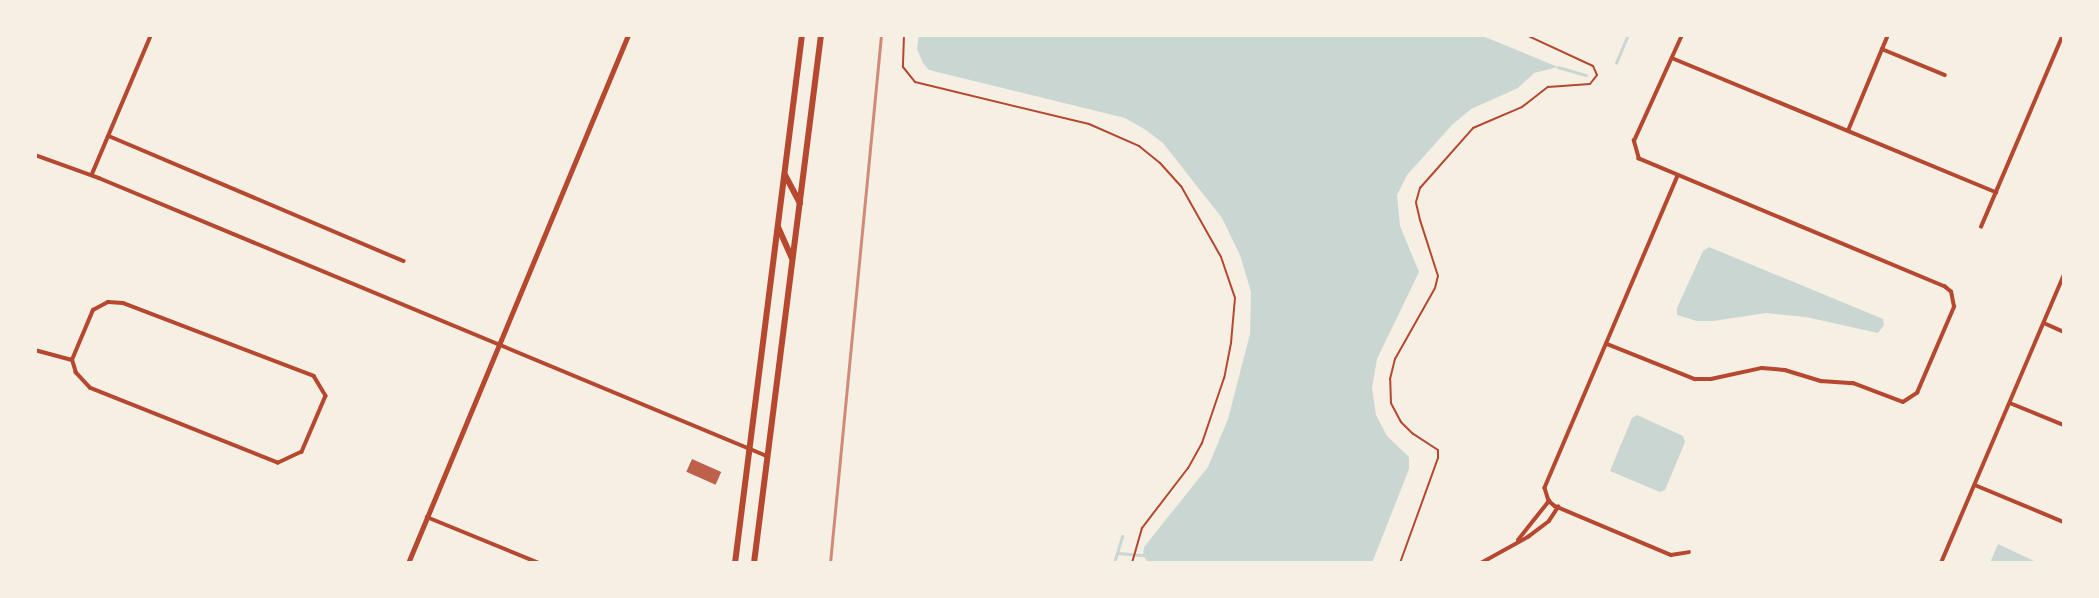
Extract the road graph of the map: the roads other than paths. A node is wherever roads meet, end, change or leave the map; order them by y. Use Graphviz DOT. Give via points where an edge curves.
graph roads {
  1 [pos="151,35"];
  2 [pos="628,35"];
  3 [pos="802,35"];
  4 [pos="821,35"];
  5 [pos="1682,35"];
  6 [pos="1888,35"];
  7 [pos="2063,35"];
  8 [pos="1882,49"];
  9 [pos="1672,58"];
  10 [pos="1945,75"];
  11 [pos="1848,131"];
  12 [pos="109,136"];
  13 [pos="35,155"];
  14 [pos="785,173"];
  15 [pos="92,174"];
  16 [pos="1678,176"];
  17 [pos="1996,192"];
  18 [pos="800,203"];
  19 [pos="778,226"];
  20 [pos="1981,228"];
  21 [pos="792,260"];
  22 [pos="404,261"];
  23 [pos="2064,275"];
  24 [pos="2043,323"];
  25 [pos="2064,332"];
  26 [pos="1607,344"];
  27 [pos="499,345"];
  28 [pos="35,350"];
  29 [pos="72,360"];
  30 [pos="2010,403"];
  31 [pos="2064,425"];
  32 [pos="749,449"];
  33 [pos="767,456"];
  34 [pos="1975,485"];
  35 [pos="1549,501"];
  36 [pos="1558,507"];
  37 [pos="427,517"];
  38 [pos="2064,522"];
  39 [pos="1518,540"];
  40 [pos="1689,552"];
  41 [pos="408,563"];
  42 [pos="539,563"];
  43 [pos="735,563"];
  44 [pos="754,563"];
  45 [pos="1481,563"];
  46 [pos="1941,563"];
  1 -- 12 [label="street"];
  2 -- 27 [label="street"];
  3 -- 14 [label="main road"];
  4 -- 18 [label="main road"];
  5 -- 9 [label="street"];
  6 -- 8 [label="street"];
  7 -- 17 [label="street"];
  8 -- 10 [label="street"];
  8 -- 11 [label="street"];
  9 -- 11 [label="street"];
  9 -- 16 [label="street" via="1634,149 1639,159"];
  11 -- 17 [label="street"];
  12 -- 15 [label="street"];
  12 -- 22 [label="street"];
  13 -- 15 [label="street"];
  14 -- 18 [label="main road"];
  14 -- 19 [label="main road"];
  15 -- 27 [label="street"];
  16 -- 26 [label="street"];
  16 -- 26 [label="street" via="1945,287 1954,299 1949,320 1917,393 1903,402 1853,383 1821,381 1785,370 1762,368 1695,379"];
  17 -- 20 [label="street"];
  18 -- 21 [label="main road"];
  19 -- 21 [label="main road"];
  19 -- 32 [label="main road"];
  21 -- 33 [label="main road"];
  23 -- 24 [label="street"];
  24 -- 25 [label="street"];
  24 -- 30 [label="street"];
  26 -- 35 [label="street" via="1545,488"];
  27 -- 32 [label="street"];
  27 -- 37 [label="street"];
  28 -- 29 [label="street"];
  29 -- 29 [label="street" via="76,373 90,388 278,463 302,452 326,396 314,376 123,303 108,302 93,310"];
  30 -- 31 [label="street"];
  30 -- 34 [label="street"];
  32 -- 33 [label="street"];
  32 -- 43 [label="main road"];
  33 -- 44 [label="main road"];
  34 -- 38 [label="street"];
  34 -- 46 [label="street"];
  35 -- 36 [label="street"];
  35 -- 39 [label="street"];
  36 -- 39 [label="street" via="1537,530"];
  36 -- 40 [label="street" via="1671,555"];
  37 -- 41 [label="street"];
  37 -- 42 [label="street"];
  39 -- 45 [label="street"];
}
